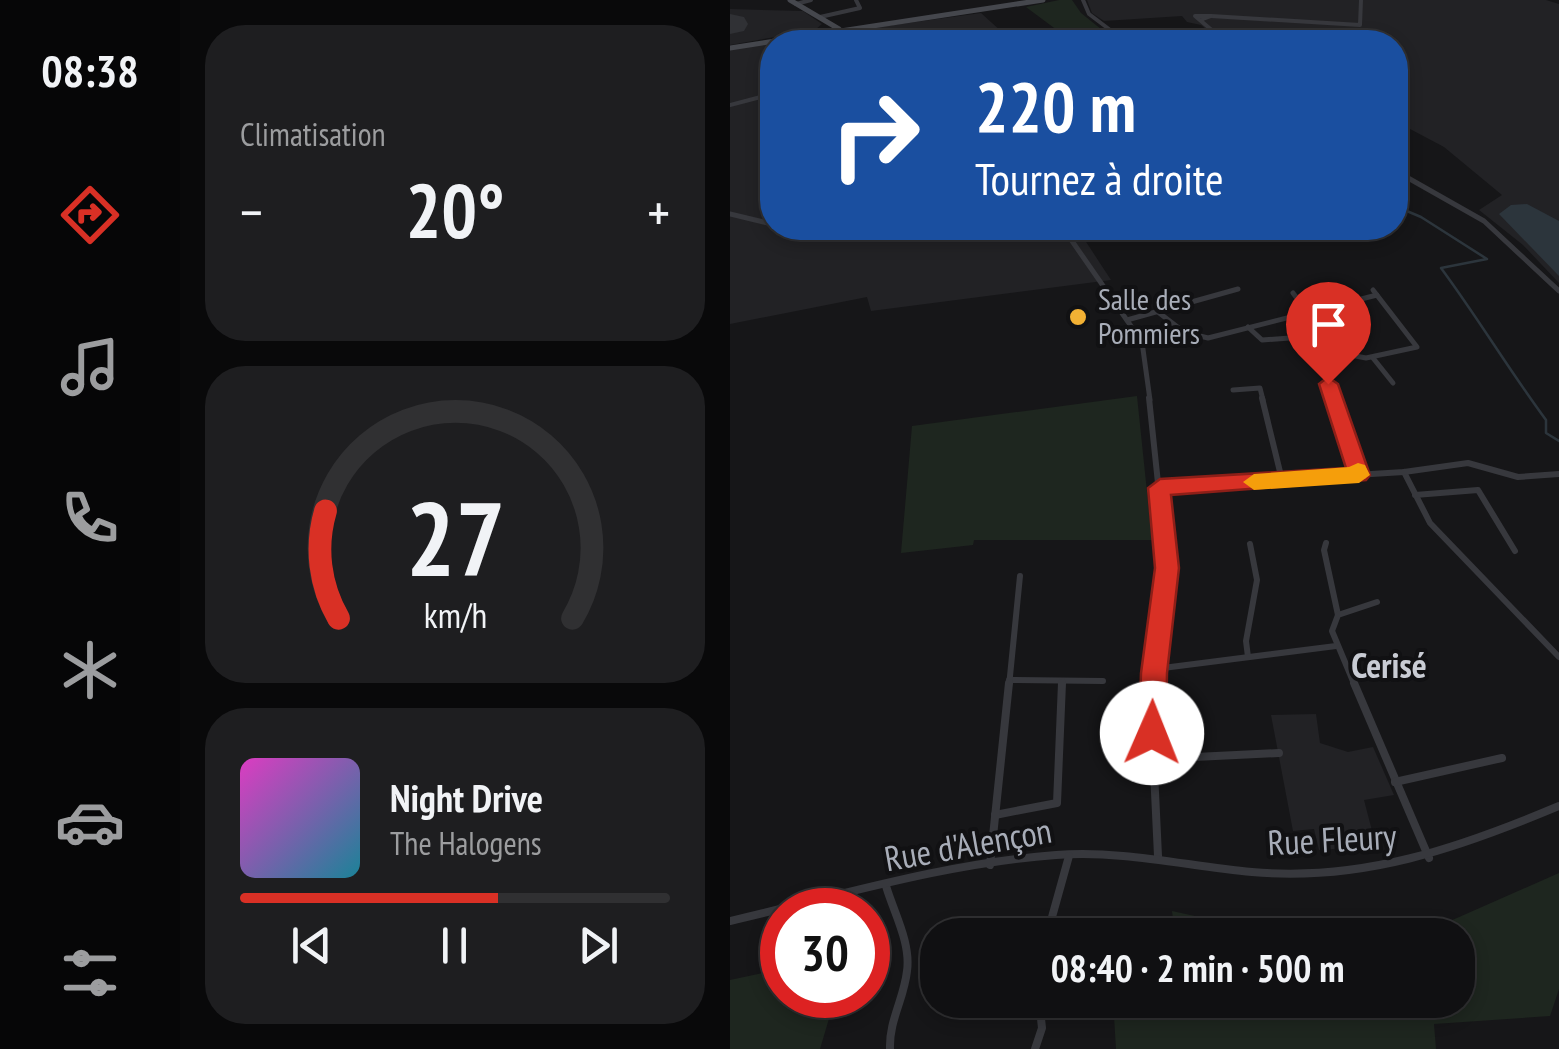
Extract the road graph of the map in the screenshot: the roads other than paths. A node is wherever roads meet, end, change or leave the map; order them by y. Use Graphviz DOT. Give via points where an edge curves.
graph roads {
  1 [pos="811,0"];
  2 [pos="856,0"];
  3 [pos="1042,0"];
  4 [pos="1083,0"];
  5 [pos="1361,0"];
  6 [pos="793,2"];
  7 [pos="822,18"];
  8 [pos="881,25"];
  9 [pos="839,29"];
  10 [pos="821,30"];
  11 [pos="834,30"];
  12 [pos="844,30"];
  13 [pos="1110,30"];
  14 [pos="1216,30"];
  15 [pos="760,42"];
  16 [pos="730,48"];
  17 [pos="760,97"];
  18 [pos="730,105"];
  19 [pos="1408,178"];
  20 [pos="730,214"];
  21 [pos="760,221"];
  22 [pos="1071,240"];
  23 [pos="1238,289"];
  24 [pos="1559,291"];
  25 [pos="1293,293"];
  26 [pos="1306,310"];
  27 [pos="1158,312"];
  28 [pos="1127,320"];
  29 [pos="1248,327"];
  30 [pos="1317,336"];
  31 [pos="1372,358"];
  32 [pos="1393,383"];
  33 [pos="1328,384"];
  34 [pos="1233,390"];
  35 [pos="1404,472"];
  36 [pos="1559,474"];
  37 [pos="1359,475"];
  38 [pos="1282,480"];
  39 [pos="1160,488"];
  40 [pos="1416,495"];
  41 [pos="1326,542"];
  42 [pos="1250,544"];
  43 [pos="1516,551"];
  44 [pos="1020,576"];
  45 [pos="1376,602"];
  46 [pos="1338,615"];
  47 [pos="1336,646"];
  48 [pos="1559,657"];
  49 [pos="1248,658"];
  50 [pos="1155,669"];
  51 [pos="1010,680"];
  52 [pos="1062,681"];
  53 [pos="1103,681"];
  54 [pos="1279,753"];
  55 [pos="1502,758"];
  56 [pos="1154,759"];
  57 [pos="1395,782"];
  58 [pos="1559,806"];
  59 [pos="995,815"];
  60 [pos="1069,856"];
  61 [pos="1158,856"];
  62 [pos="1429,858"];
  63 [pos="990,865"];
  64 [pos="886,886"];
  65 [pos="1052,918"];
  66 [pos="730,922"];
  67 [pos="1041,1018"];
  68 [pos="890,1049"];
  69 [pos="1035,1049"];
  1 -- 6 [label="street"];
  2 -- 7 [label="street" via="860,8"];
  3 -- 8 [label="main road"];
  4 -- 13 [label="street"];
  5 -- 14 [label="street" via="1360,26 1202,14"];
  6 -- 7 [label="main road"];
  7 -- 9 [label="main road"];
  7 -- 10 [label="main road"];
  8 -- 9 [label="main road"];
  8 -- 12 [label="main road"];
  9 -- 11 [label="main road"];
  15 -- 16 [label="main road"];
  17 -- 18 [label="street"];
  19 -- 24 [label="street" via="1475,211 1523,249"];
  20 -- 21 [label="street"];
  22 -- 28 [label="street"];
  23 -- 27 [label="street"];
  25 -- 26 [label="street"];
  26 -- 29 [label="street"];
  26 -- 30 [label="street"];
  26 -- 31 [label="street" via="1375,292 1416,347"];
  27 -- 28 [label="street"];
  27 -- 29 [label="street" via="1200,338"];
  28 -- 39 [label="street" via="1142,342"];
  29 -- 30 [label="street" via="1262,340"];
  30 -- 31 [label="street" via="1322,348 1342,358"];
  31 -- 32 [label="street"];
  33 -- 37 [label="street"];
  34 -- 38 [label="street" via="1260,388"];
  35 -- 36 [label="street" via="1468,463 1518,477"];
  35 -- 37 [label="street"];
  35 -- 40 [label="street"];
  37 -- 38 [label="street"];
  38 -- 39 [label="street"];
  39 -- 50 [label="street" via="1167,568"];
  40 -- 43 [label="street" via="1478,490"];
  40 -- 48 [label="street" via="1430,524"];
  41 -- 46 [label="street"];
  42 -- 49 [label="street" via="1257,580"];
  44 -- 51 [label="street"];
  45 -- 46 [label="street"];
  46 -- 47 [label="street"];
  47 -- 49 [label="street"];
  47 -- 57 [label="street"];
  49 -- 50 [label="street"];
  50 -- 56 [label="street"];
  51 -- 52 [label="street"];
  51 -- 59 [label="street"];
  52 -- 53 [label="street"];
  52 -- 59 [label="street" via="1057,803"];
  54 -- 56 [label="street"];
  55 -- 57 [label="street"];
  56 -- 61 [label="street"];
  57 -- 62 [label="street"];
  58 -- 62 [label="street, Rue Fleury"];
  59 -- 63 [label="street"];
  60 -- 61 [label="street, Rue d'Alençon"];
  60 -- 63 [label="street, Rue d'Alençon"];
  60 -- 65 [label="street"];
  61 -- 62 [label="street, Rue Fleury" via="1312,876"];
  63 -- 64 [label="street, Rue d'Alençon"];
  64 -- 66 [label="street, Rue d'Alençon"];
  64 -- 68 [label="street" via="907,961 887,1020"];
  67 -- 69 [label="street"];
}
